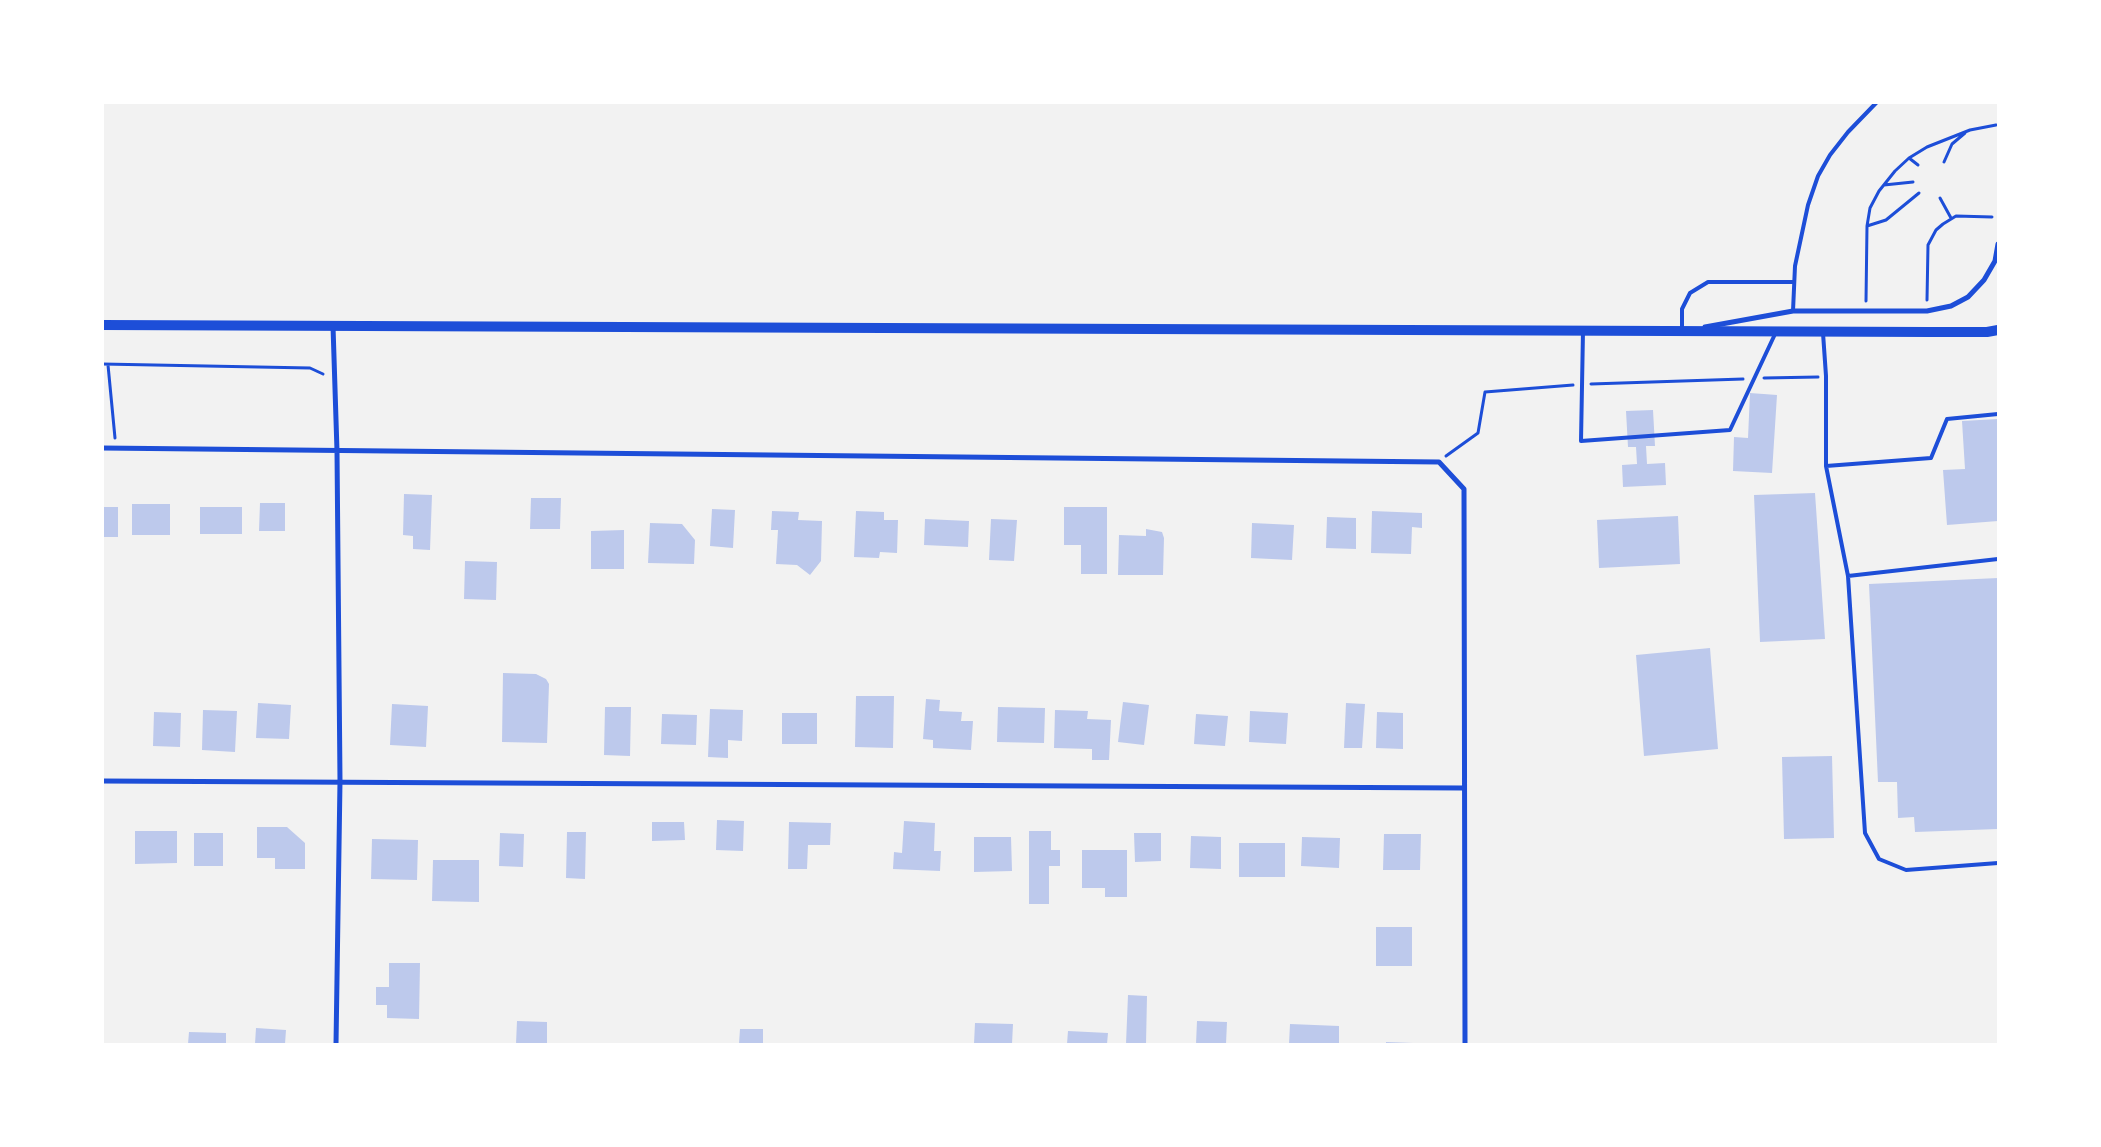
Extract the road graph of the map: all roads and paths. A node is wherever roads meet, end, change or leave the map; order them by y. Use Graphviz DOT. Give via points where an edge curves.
graph roads {
  1 [pos="1877,102"];
  2 [pos="1996,125"];
  3 [pos="1969,130"];
  4 [pos="1909,158"];
  5 [pos="1944,162"];
  6 [pos="1918,166"];
  7 [pos="1913,182"];
  8 [pos="1884,185"];
  9 [pos="1918,193"];
  10 [pos="1940,198"];
  11 [pos="1992,217"];
  12 [pos="1951,218"];
  13 [pos="1867,226"];
  14 [pos="1998,244"];
  15 [pos="1794,282"];
  16 [pos="1927,300"];
  17 [pos="1866,301"];
  18 [pos="1793,312"];
  19 [pos="102,325"];
  20 [pos="333,326"];
  21 [pos="1998,330"];
  22 [pos="1583,331"];
  23 [pos="1682,331"];
  24 [pos="1777,332"];
  25 [pos="1823,332"];
  26 [pos="1987,332"];
  27 [pos="1998,335"];
  28 [pos="102,364"];
  29 [pos="108,364"];
  30 [pos="1826,376"];
  31 [pos="1754,379"];
  32 [pos="1582,384"];
  33 [pos="336,392"];
  34 [pos="1998,414"];
  35 [pos="102,448"];
  36 [pos="116,448"];
  37 [pos="337,451"];
  38 [pos="1439,462"];
  39 [pos="1826,466"];
  40 [pos="1998,559"];
  41 [pos="1848,576"];
  42 [pos="102,781"];
  43 [pos="340,781"];
  44 [pos="1463,788"];
  45 [pos="1998,863"];
  46 [pos="336,1044"];
  47 [pos="1465,1044"];
  1 -- 15 [label="lane" via="1848,132 1818,176 1808,205"];
  2 -- 3 [label="path"];
  3 -- 4 [label="path"];
  3 -- 5 [label="path" via="1952,144"];
  4 -- 6 [label="path"];
  4 -- 8 [label="path"];
  7 -- 8 [label="path"];
  8 -- 13 [label="path" via="1870,208"];
  9 -- 13 [label="path" via="1886,220"];
  10 -- 12 [label="path"];
  11 -- 12 [label="path"];
  12 -- 16 [label="path" via="1936,230 1928,245"];
  13 -- 17 [label="path"];
  14 -- 18 [label="street" via="1995,261 1984,280 1968,297 1951,306 1927,311"];
  15 -- 18 [label="lane"];
  15 -- 23 [label="lane" via="1708,282 1690,293 1682,309"];
  18 -- 23 [label="street"];
  19 -- 20 [label="main road"];
  20 -- 22 [label="main road"];
  20 -- 33 [label="street"];
  21 -- 26 [label="main road"];
  22 -- 23 [label="main road"];
  22 -- 32 [label="lane"];
  23 -- 24 [label="main road"];
  24 -- 25 [label="main road"];
  24 -- 31 [label="lane"];
  25 -- 26 [label="main road"];
  25 -- 30 [label="lane"];
  26 -- 27 [label="main road"];
  28 -- 29 [label="path"];
  29 -- 33 [label="path" via="310,368 321,372"];
  29 -- 36 [label="path"];
  30 -- 31 [label="path"];
  30 -- 39 [label="lane"];
  31 -- 32 [label="path"];
  31 -- 32 [label="lane" via="1730,430 1580,441"];
  32 -- 38 [label="path" via="1485,392 1478,433"];
  33 -- 37 [label="street"];
  34 -- 39 [label="lane" via="1947,419 1930,458"];
  35 -- 36 [label="street"];
  36 -- 37 [label="street"];
  37 -- 38 [label="street"];
  37 -- 43 [label="street"];
  38 -- 44 [label="street" via="1464,489"];
  39 -- 41 [label="lane"];
  40 -- 41 [label="lane"];
  41 -- 45 [label="lane" via="1865,833 1869,842 1879,859 1906,870"];
  42 -- 43 [label="street"];
  43 -- 44 [label="street"];
  43 -- 46 [label="street"];
  44 -- 47 [label="street"];
}
